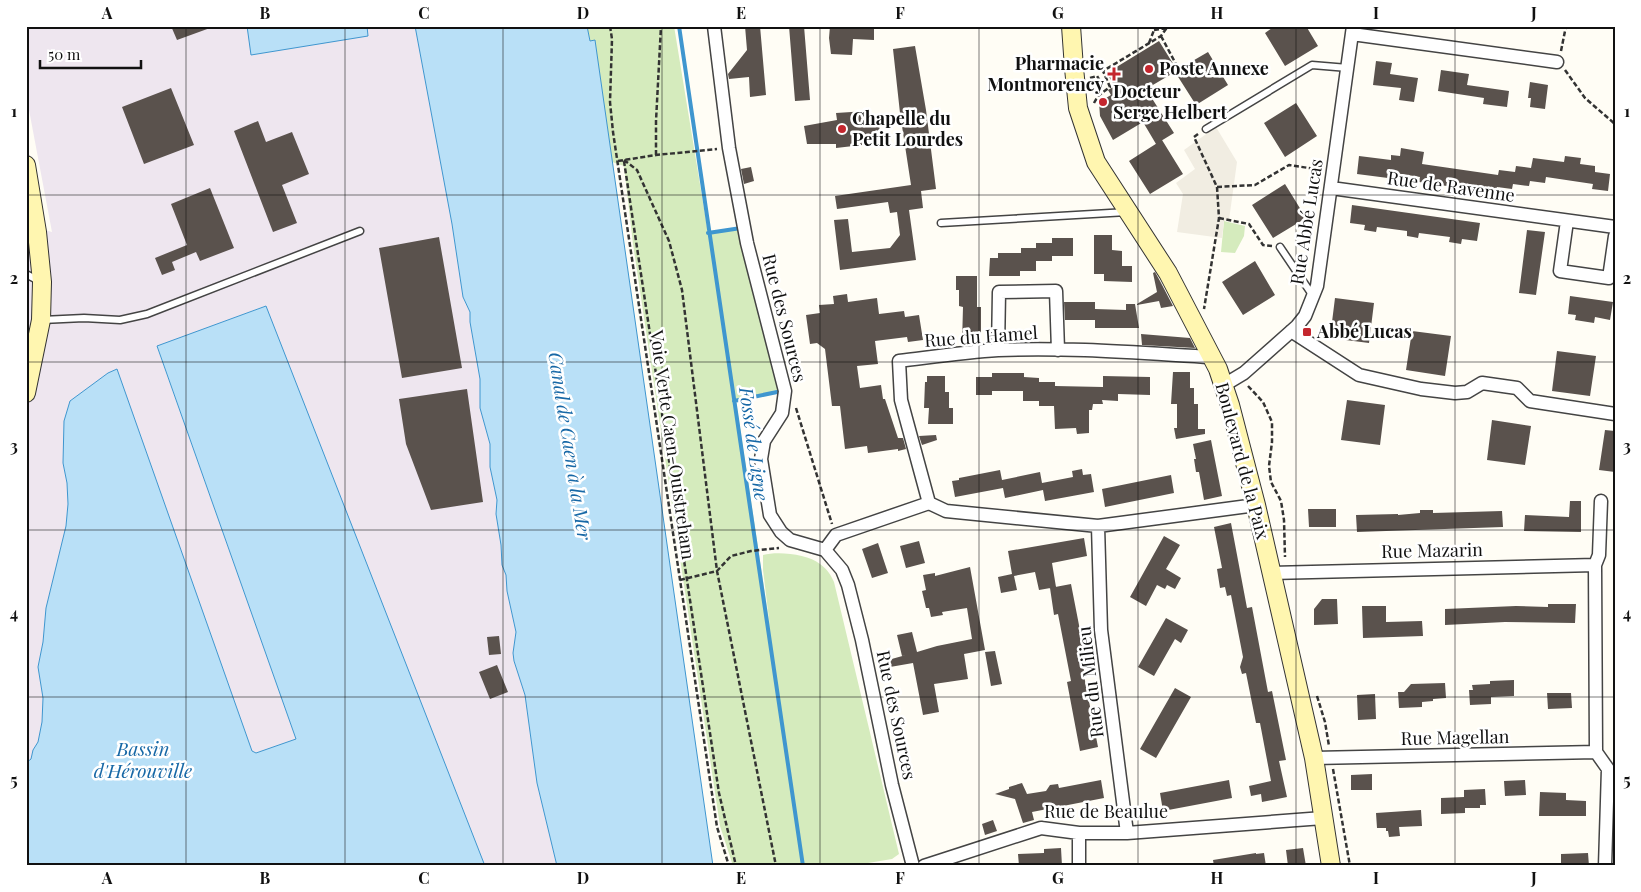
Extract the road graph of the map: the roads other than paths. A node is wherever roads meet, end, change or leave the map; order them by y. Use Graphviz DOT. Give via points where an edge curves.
graph roads {
  1 [pos="714,26"];
  2 [pos="1071,26"];
  3 [pos="1353,30"];
  4 [pos="1558,62"];
  5 [pos="1348,68"];
  6 [pos="1206,128"];
  7 [pos="26,165"];
  8 [pos="1331,188"];
  9 [pos="1128,212"];
  10 [pos="1567,221"];
  11 [pos="941,223"];
  12 [pos="1615,227"];
  13 [pos="360,231"];
  14 [pos="1615,236"];
  15 [pos="1280,247"];
  16 [pos="26,274"];
  17 [pos="42,282"];
  18 [pos="1313,296"];
  19 [pos="41,320"];
  20 [pos="1291,332"];
  21 [pos="998,350"];
  22 [pos="1058,350"];
  23 [pos="1211,357"];
  24 [pos="1224,385"];
  25 [pos="26,393"];
  26 [pos="1615,414"];
  27 [pos="1601,500"];
  28 [pos="929,503"];
  29 [pos="1256,505"];
  30 [pos="1098,526"];
  31 [pos="825,550"];
  32 [pos="1595,565"];
  33 [pos="1279,573"];
  34 [pos="1596,752"];
  35 [pos="1323,758"];
  36 [pos="1323,818"];
  37 [pos="1079,833"];
  38 [pos="1127,833"];
  39 [pos="913,866"];
  40 [pos="924,866"];
  41 [pos="1079,866"];
  42 [pos="1331,866"];
  43 [pos="1605,866"];
  1 -- 31 [label="street, Rue des Sources" via="728,148 785,391 782,413 764,441 761,459 770,515 790,540"];
  2 -- 9 [label="street, Boulevard de la Paix" via="1078,108 1096,162"];
  3 -- 4 [label="street"];
  3 -- 5 [label="street, Rue Abbé Lucas"];
  5 -- 6 [label="lane" via="1312,65"];
  5 -- 8 [label="street, Rue Abbé Lucas"];
  7 -- 17 [label="street"];
  8 -- 10 [label="street, Rue de Ravenne"];
  8 -- 18 [label="street, Rue Abbé Lucas"];
  9 -- 11 [label="lane"];
  9 -- 23 [label="street, Boulevard de la Paix" via="1168,273"];
  10 -- 12 [label="street, Rue de Ravenne"];
  10 -- 14 [label="street" via="1560,271 1609,278"];
  13 -- 19 [label="lane" via="147,314 120,320"];
  15 -- 18 [label="lane"];
  16 -- 17 [label="lane"];
  17 -- 19 [label="street"];
  18 -- 20 [label="street, Rue Abbé Lucas" via="1305,316"];
  19 -- 25 [label="street"];
  20 -- 24 [label="street, Rue Abbé Lucas" via="1240,376"];
  20 -- 26 [label="street" via="1359,375 1455,393 1467,392 1482,383 1517,388 1530,402"];
  21 -- 22 [label="street, Rue du Hamel"];
  21 -- 22 [label="street" via="999,292 1056,291"];
  21 -- 28 [label="street, Rue du Hamel" via="899,361 901,400"];
  22 -- 23 [label="street, Rue du Hamel"];
  23 -- 24 [label="street, Boulevard de la Paix"];
  24 -- 29 [label="street, Boulevard de la Paix"];
  27 -- 32 [label="street" via="1599,555"];
  28 -- 30 [label="street" via="946,511"];
  28 -- 31 [label="street" via="836,535"];
  29 -- 30 [label="street"];
  29 -- 33 [label="street, Boulevard de la Paix"];
  30 -- 38 [label="street, Rue du Milieu" via="1101,630"];
  31 -- 39 [label="street, Rue des Sources" via="842,570 848,585"];
  32 -- 33 [label="street, Rue Mazarin"];
  32 -- 34 [label="street"];
  33 -- 35 [label="street, Boulevard de la Paix"];
  34 -- 35 [label="street, Rue Magellan"];
  34 -- 43 [label="street" via="1608,769"];
  35 -- 36 [label="street, Boulevard de la Paix"];
  36 -- 38 [label="street, Rue de Beaulue"];
  36 -- 42 [label="street, Boulevard de la Paix"];
  37 -- 38 [label="street, Rue de Beaulue"];
  37 -- 40 [label="street, Rue de Beaulue" via="1041,828"];
  37 -- 41 [label="street"];
}
